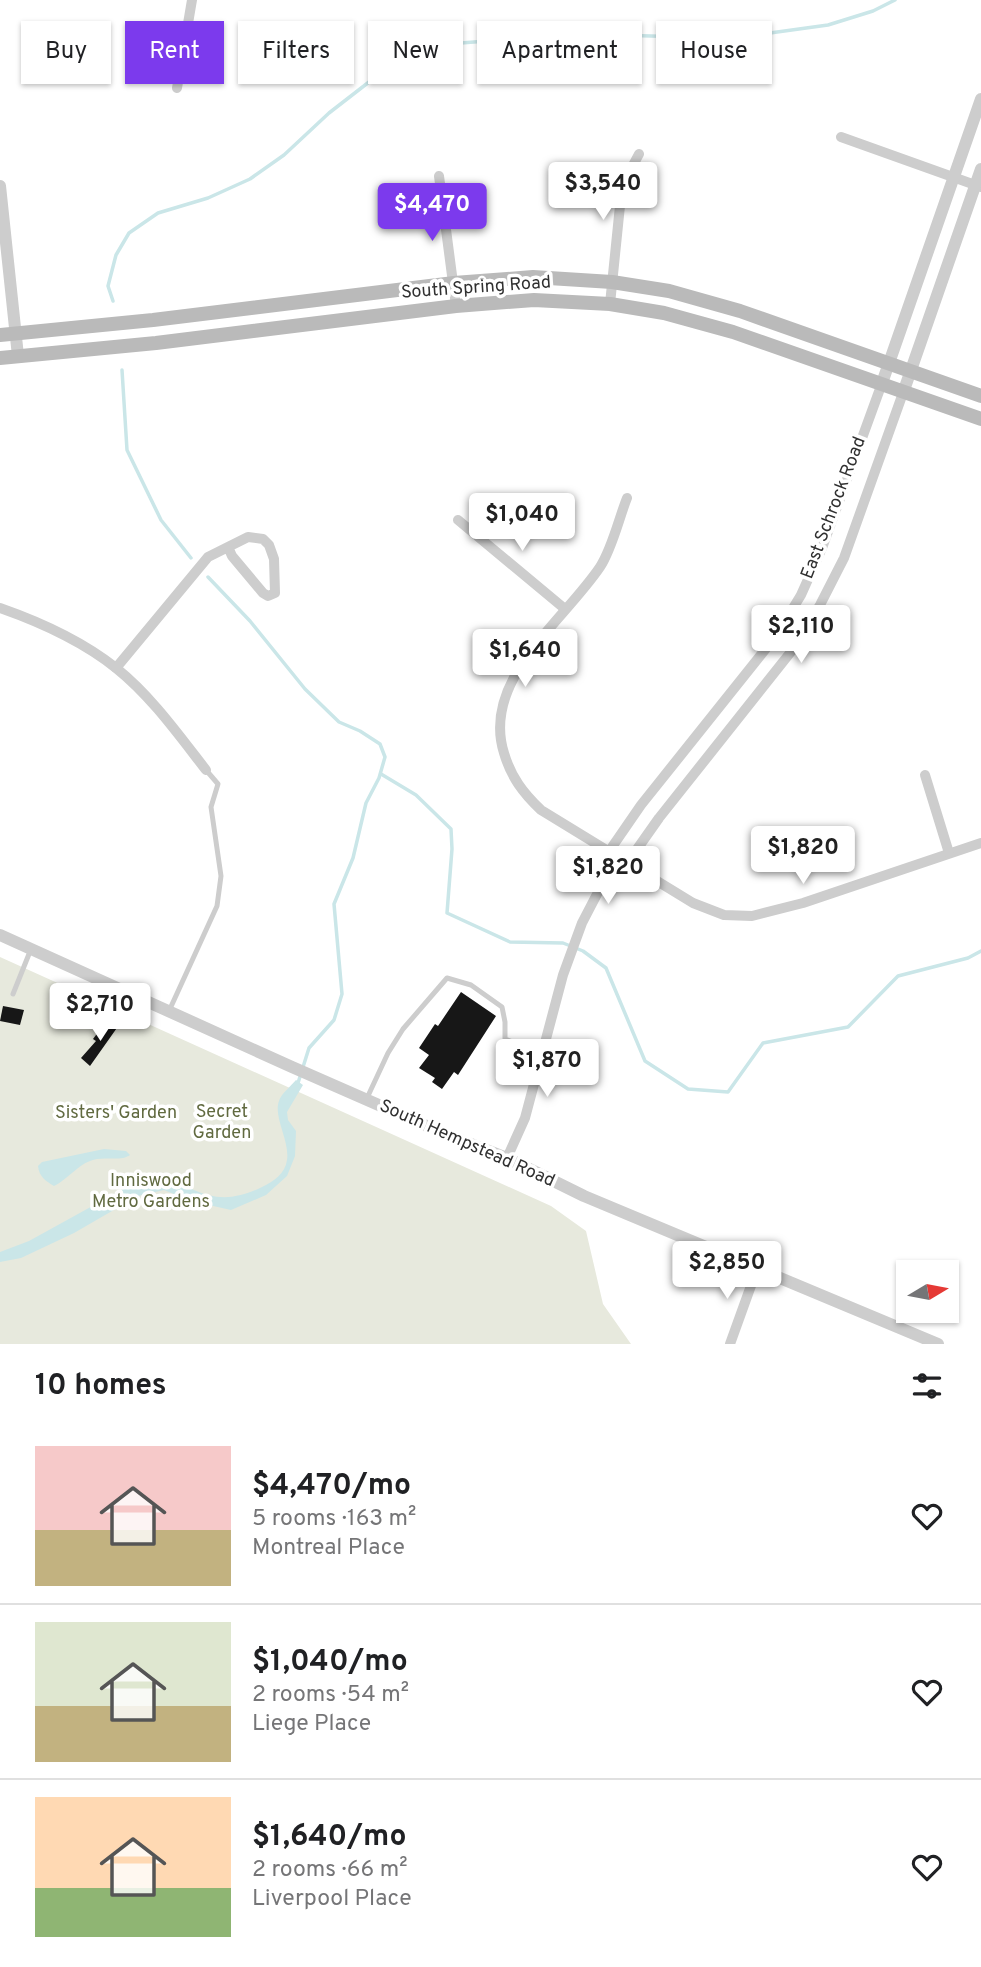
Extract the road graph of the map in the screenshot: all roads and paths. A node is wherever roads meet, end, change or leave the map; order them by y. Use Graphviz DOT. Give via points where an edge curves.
graph roads {
  1 [pos="192,0"];
  2 [pos="177,88"];
  3 [pos="981,99"];
  4 [pos="841,136"];
  5 [pos="639,153"];
  6 [pos="981,169"];
  7 [pos="439,176"];
  8 [pos="954,177"];
  9 [pos="0,186"];
  10 [pos="978,186"];
  11 [pos="612,282"];
  12 [pos="454,283"];
  13 [pos="610,304"];
  14 [pos="456,306"];
  15 [pos="15,333"];
  16 [pos="0,335"];
  17 [pos="18,356"];
  18 [pos="0,358"];
  19 [pos="889,365"];
  20 [pos="910,372"];
  21 [pos="881,386"];
  22 [pos="902,393"];
  23 [pos="981,396"];
  24 [pos="981,419"];
  25 [pos="627,498"];
  26 [pos="458,520"];
  27 [pos="228,547"];
  28 [pos="0,608"];
  29 [pos="565,609"];
  30 [pos="116,668"];
  31 [pos="205,770"];
  32 [pos="925,775"];
  33 [pos="981,843"];
  34 [pos="610,850"];
  35 [pos="950,853"];
  36 [pos="628,862"];
  37 [pos="608,873"];
  38 [pos="0,935"];
  39 [pos="32,949"];
  40 [pos="13,994"];
  41 [pos="169,1012"];
  42 [pos="542,1054"];
  43 [pos="366,1100"];
  44 [pos="507,1158"];
  45 [pos="757,1269"];
  46 [pos="730,1344"];
  47 [pos="938,1344"];
  1 -- 2 [label="street"];
  3 -- 8 [label="street, East Schrock Road"];
  4 -- 8 [label="street"];
  5 -- 11 [label="street" via="622,186"];
  6 -- 10 [label="street, East Schrock Road"];
  7 -- 12 [label="street"];
  8 -- 10 [label="street"];
  8 -- 19 [label="street, East Schrock Road"];
  9 -- 15 [label="street"];
  10 -- 20 [label="street, East Schrock Road"];
  11 -- 12 [label="main road, South Spring Road" via="533,277"];
  11 -- 13 [label="street"];
  11 -- 19 [label="main road, South Spring Road" via="669,290 740,311"];
  12 -- 14 [label="street"];
  12 -- 15 [label="main road, South Spring Road"];
  13 -- 14 [label="main road, South Spring Road" via="534,300"];
  13 -- 21 [label="main road, South Spring Road" via="733,332"];
  14 -- 17 [label="main road, South Spring Road"];
  15 -- 16 [label="main road, South Spring Road"];
  15 -- 17 [label="street"];
  17 -- 18 [label="main road, South Spring Road"];
  19 -- 20 [label="main road, South Spring Road"];
  19 -- 21 [label="street, East Schrock Road"];
  20 -- 22 [label="street, East Schrock Road"];
  20 -- 23 [label="main road, South Spring Road"];
  21 -- 22 [label="main road, South Spring Road"];
  21 -- 34 [label="street, East Schrock Road" via="801,595 776,636"];
  22 -- 24 [label="main road, South Spring Road"];
  22 -- 36 [label="street, East Schrock Road" via="844,558 820,605 794,648"];
  25 -- 29 [label="street" via="601,566"];
  26 -- 29 [label="street"];
  27 -- 27 [label="street" via="248,537 269,545 274,559 272,596 263,593"];
  27 -- 30 [label="street" via="208,556"];
  28 -- 30 [label="street" via="75,641"];
  29 -- 34 [label="street" via="515,673 499,722 501,746 515,782 527,797"];
  30 -- 31 [label="street" via="162,713"];
  31 -- 41 [label="lane" via="218,784 211,807 221,876 217,906"];
  32 -- 35 [label="street"];
  33 -- 35 [label="street"];
  34 -- 36 [label="street"];
  34 -- 37 [label="street"];
  35 -- 36 [label="street" via="752,916 724,915 693,904"];
  36 -- 37 [label="street, East Schrock Road"];
  37 -- 42 [label="street" via="582,923 563,975"];
  38 -- 39 [label="street, South Hempstead Road"];
  39 -- 40 [label="lane"];
  39 -- 41 [label="street, South Hempstead Road"];
  41 -- 43 [label="street, South Hempstead Road"];
  42 -- 43 [label="lane" via="505,1039 502,1007 471,985 447,978 403,1029"];
  42 -- 44 [label="street" via="525,1118"];
  43 -- 44 [label="street, South Hempstead Road"];
  44 -- 45 [label="street, South Hempstead Road"];
  45 -- 46 [label="street"];
  45 -- 47 [label="street, South Hempstead Road"];
}
